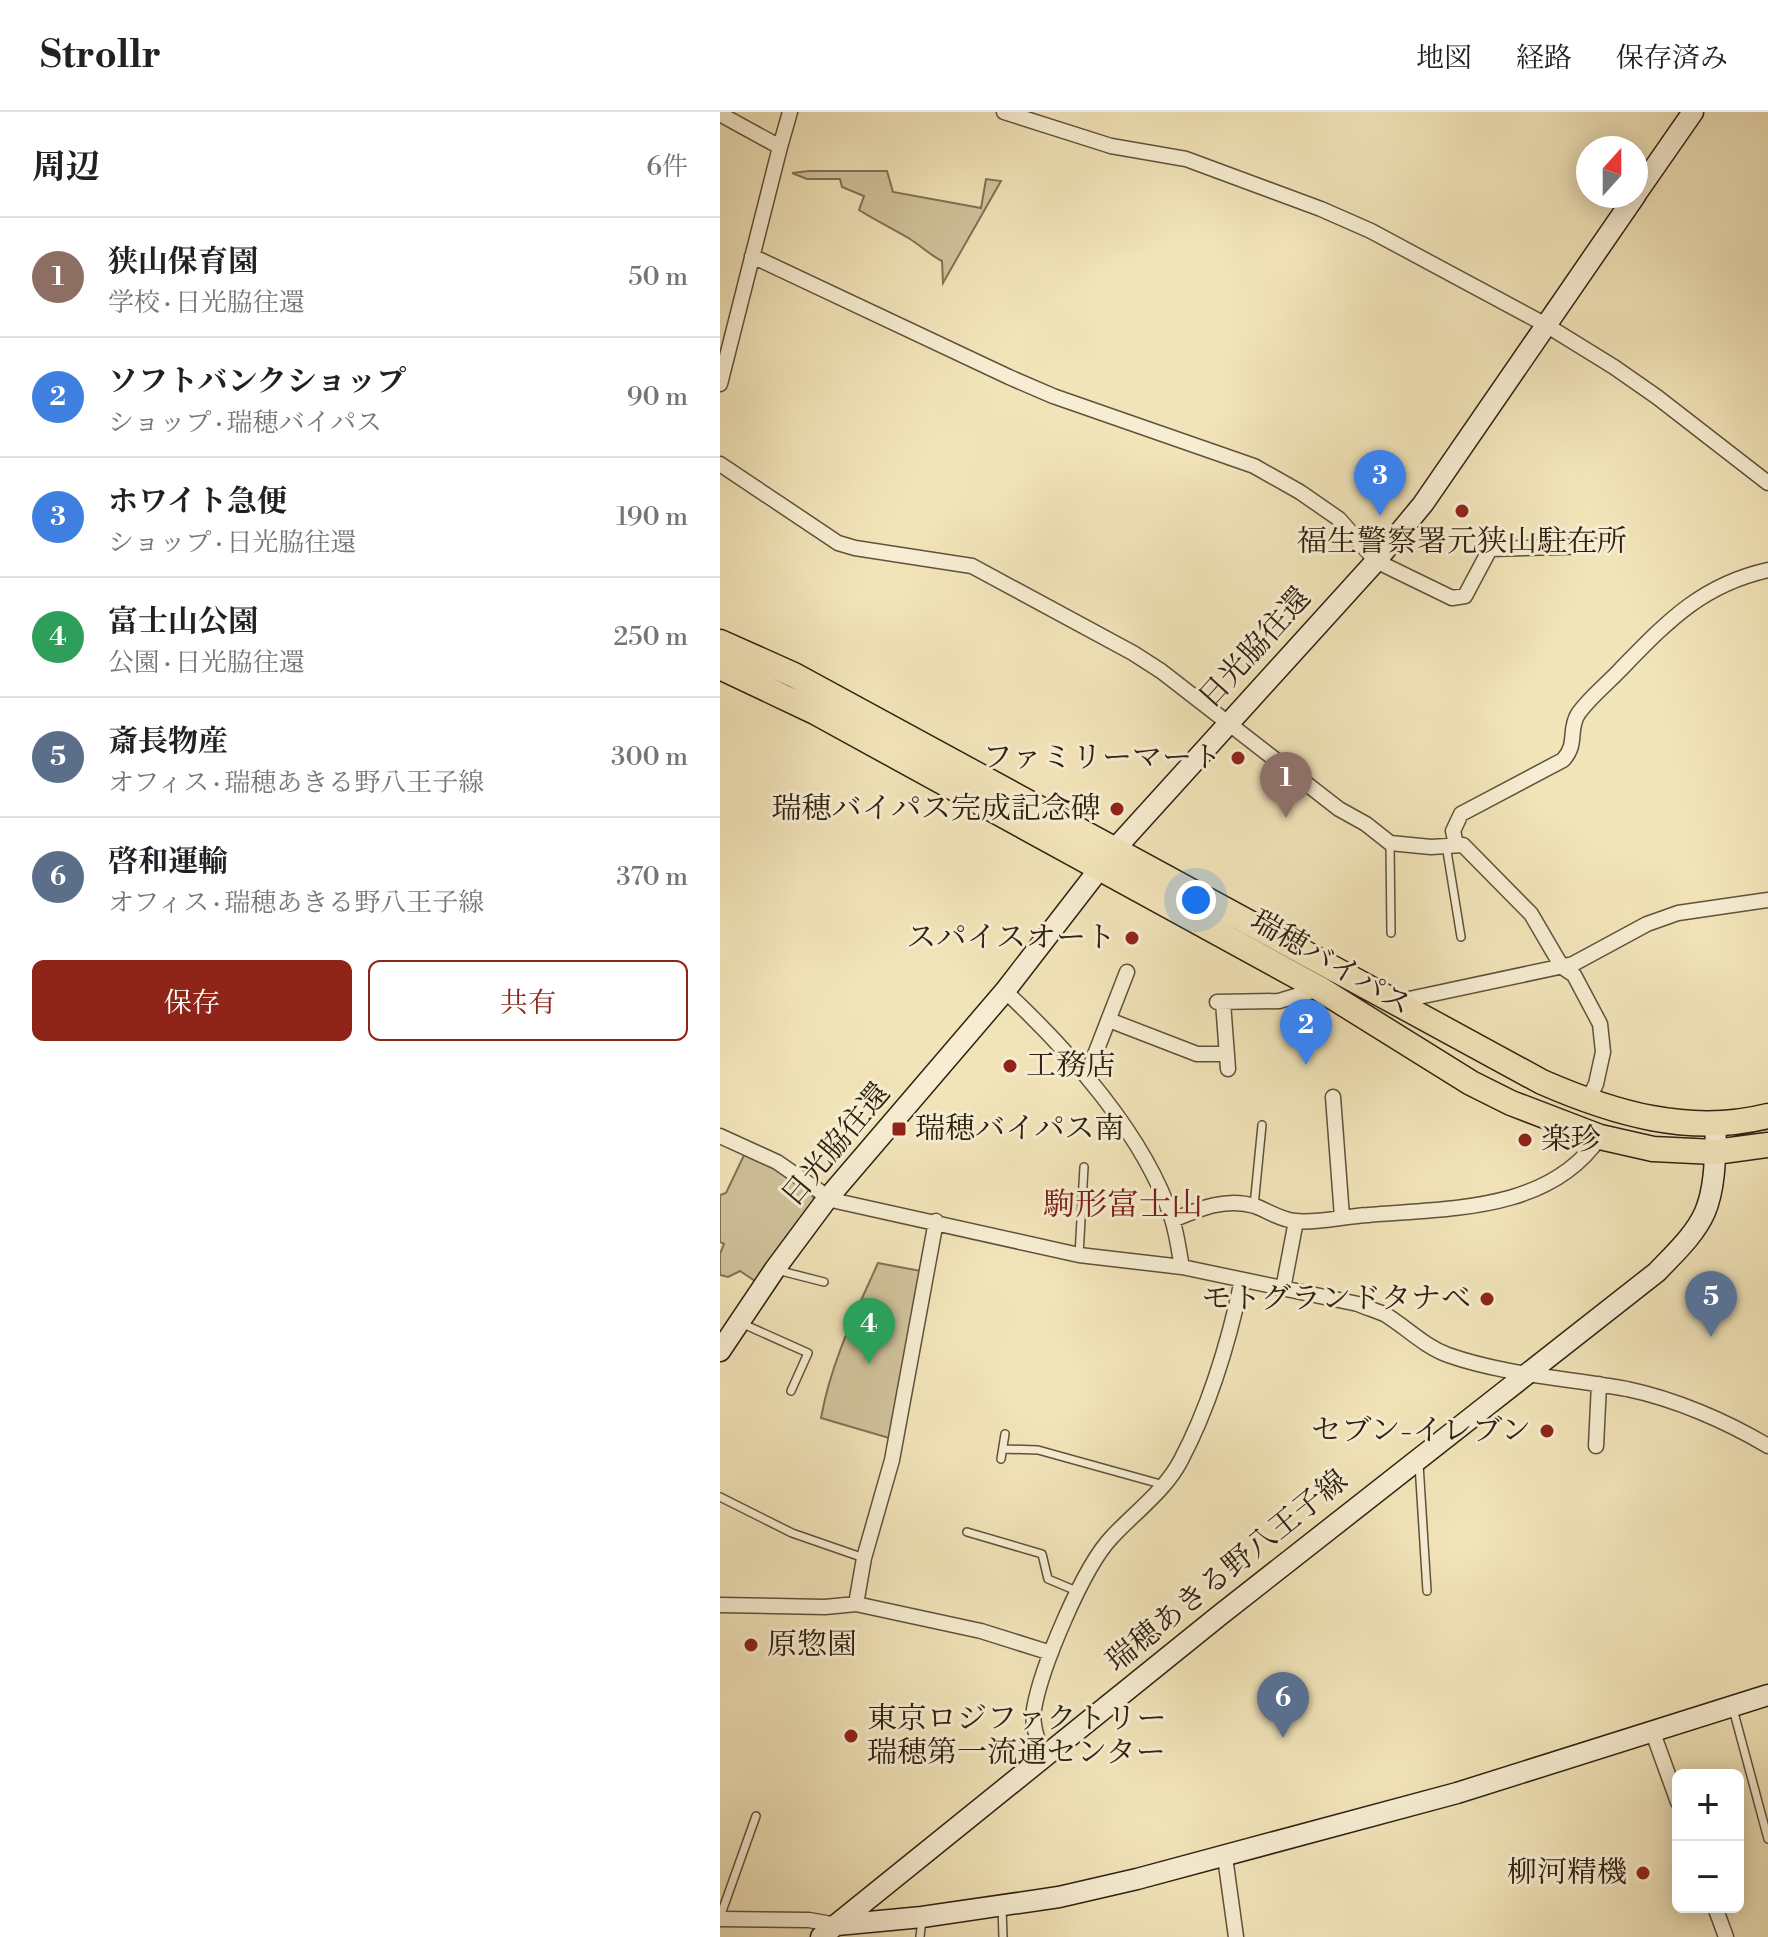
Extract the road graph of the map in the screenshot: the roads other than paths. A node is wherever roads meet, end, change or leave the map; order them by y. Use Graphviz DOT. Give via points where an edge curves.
graph roads {
  1 [pos="790,112"];
  2 [pos="1004,112"];
  3 [pos="1693,112"];
  4 [pos="720,114"];
  5 [pos="780,147"];
  6 [pos="1648,176"];
  7 [pos="1626,208"];
  8 [pos="752,256"];
  9 [pos="1546,325"];
  10 [pos="720,384"];
  11 [pos="720,464"];
  12 [pos="1768,483"];
  13 [pos="1596,546"];
  14 [pos="1376,561"];
  15 [pos="1768,570"];
  16 [pos="720,642"];
  17 [pos="720,667"];
  18 [pos="1227,723"];
  19 [pos="1390,843"];
  20 [pos="1451,845"];
  21 [pos="1114,850"];
  22 [pos="1099,869"];
  23 [pos="1768,900"];
  24 [pos="1391,933"];
  25 [pos="1461,937"];
  26 [pos="1562,967"];
  27 [pos="1127,972"];
  28 [pos="1320,989"];
  29 [pos="1005,991"];
  30 [pos="1395,1002"];
  31 [pos="1109,1020"];
  32 [pos="1087,1075"];
  33 [pos="1333,1097"];
  34 [pos="1587,1102"];
  35 [pos="1768,1116"];
  36 [pos="1716,1124"];
  37 [pos="1262,1125"];
  38 [pos="720,1136"];
  39 [pos="1600,1137"];
  40 [pos="1768,1145"];
  41 [pos="1715,1152"];
  42 [pos="1084,1167"];
  43 [pos="827,1199"];
  44 [pos="1254,1206"];
  45 [pos="1342,1217"];
  46 [pos="1173,1220"];
  47 [pos="936,1221"];
  48 [pos="1296,1221"];
  49 [pos="1079,1255"];
  50 [pos="1182,1267"];
  51 [pos="775,1269"];
  52 [pos="1242,1280"];
  53 [pos="824,1282"];
  54 [pos="1283,1289"];
  55 [pos="739,1322"];
  56 [pos="720,1351"];
  57 [pos="1525,1374"];
  58 [pos="1599,1384"];
  59 [pos="791,1391"];
  60 [pos="1005,1434"];
  61 [pos="1596,1446"];
  62 [pos="1768,1446"];
  63 [pos="1003,1449"];
  64 [pos="1418,1457"];
  65 [pos="1001,1459"];
  66 [pos="1164,1485"];
  67 [pos="720,1497"];
  68 [pos="967,1532"];
  69 [pos="864,1558"];
  70 [pos="1427,1591"];
  71 [pos="1079,1592"];
  72 [pos="856,1604"];
  73 [pos="720,1605"];
  74 [pos="1051,1653"];
  75 [pos="1768,1695"];
  76 [pos="1733,1707"];
  77 [pos="1653,1733"];
  78 [pos="1043,1757"];
  79 [pos="1672,1785"];
  80 [pos="756,1816"];
  81 [pos="1768,1839"];
  82 [pos="1225,1857"];
  83 [pos="1002,1905"];
  84 [pos="1717,1913"];
  85 [pos="720,1918"];
  86 [pos="921,1927"];
  87 [pos="829,1931"];
  88 [pos="1003,1937"];
  89 [pos="1236,1937"];
  90 [pos="1726,1937"];
  1 -- 5 [label="street"];
  2 -- 9 [label="street" via="1111,146 1186,159 1321,209"];
  3 -- 6 [label="main road, 日光脇往還"];
  4 -- 5 [label="street"];
  5 -- 8 [label="street"];
  7 -- 9 [label="main road, 日光脇往還"];
  8 -- 10 [label="street"];
  8 -- 14 [label="street" via="1053,396 1254,466 1339,519"];
  9 -- 12 [label="street" via="1657,397"];
  9 -- 14 [label="main road, 日光脇往還" via="1446,471"];
  11 -- 18 [label="street" via="838,543 972,566 1133,653"];
  13 -- 14 [label="street" via="1490,549 1465,596 1452,598"];
  14 -- 18 [label="main road, 日光脇往還"];
  15 -- 20 [label="street" via="1708,591 1672,617 1575,717 1570,753 1461,814"];
  16 -- 21 [label="highway, 瑞穂バイパス" via="794,675"];
  17 -- 22 [label="highway, 瑞穂バイパス" via="815,712"];
  18 -- 19 [label="street"];
  18 -- 21 [label="main road, 日光脇往還"];
  19 -- 20 [label="street"];
  19 -- 24 [label="lane"];
  20 -- 25 [label="lane"];
  20 -- 26 [label="street" via="1463,845 1531,914"];
  21 -- 22 [label="main road, 日光脇往還"];
  21 -- 30 [label="highway, 瑞穂バイパス"];
  22 -- 28 [label="highway, 瑞穂バイパス"];
  22 -- 29 [label="main road, 日光脇往還"];
  23 -- 26 [label="street" via="1678,913"];
  26 -- 30 [label="street"];
  26 -- 34 [label="street" via="1574,975 1600,1024 1603,1052"];
  27 -- 31 [label="street"];
  28 -- 31 [label="street" via="1279,1001 1220,1002 1227,1062"];
  28 -- 39 [label="highway, 瑞穂バイパス" via="1471,1083"];
  29 -- 32 [label="street"];
  29 -- 43 [label="main road, 日光脇往還"];
  30 -- 34 [label="highway, 瑞穂バイパス"];
  31 -- 32 [label="street"];
  32 -- 46 [label="street" via="1145,1160"];
  33 -- 45 [label="street"];
  34 -- 36 [label="highway, 瑞穂バイパス" via="1668,1122"];
  35 -- 36 [label="highway, 瑞穂バイパス"];
  36 -- 41 [label="main road, 瑞穂あきる野八王子線"];
  37 -- 44 [label="lane"];
  38 -- 43 [label="street" via="777,1162"];
  39 -- 41 [label="highway, 瑞穂バイパス" via="1653,1149"];
  39 -- 45 [label="street" via="1588,1155 1533,1191 1459,1207"];
  40 -- 41 [label="highway, 瑞穂バイパス"];
  41 -- 57 [label="main road, 瑞穂あきる野八王子線" via="1705,1212 1689,1238 1657,1272"];
  42 -- 49 [label="lane"];
  43 -- 47 [label="street"];
  43 -- 51 [label="main road, 日光脇往還"];
  44 -- 46 [label="street" via="1207,1206"];
  44 -- 48 [label="street"];
  45 -- 48 [label="street"];
  46 -- 50 [label="street"];
  47 -- 49 [label="street"];
  47 -- 69 [label="street" via="892,1460"];
  48 -- 54 [label="street"];
  49 -- 50 [label="street"];
  50 -- 52 [label="street"];
  51 -- 53 [label="lane"];
  51 -- 55 [label="main road, 日光脇往還"];
  52 -- 54 [label="street"];
  52 -- 66 [label="street" via="1200,1416"];
  54 -- 57 [label="street" via="1358,1304 1384,1314 1447,1354"];
  55 -- 56 [label="main road, 日光脇往還"];
  55 -- 59 [label="lane" via="809,1349"];
  57 -- 58 [label="street"];
  57 -- 64 [label="main road, 瑞穂あきる野八王子線"];
  58 -- 61 [label="street"];
  58 -- 62 [label="street" via="1664,1400"];
  60 -- 63 [label="lane"];
  63 -- 65 [label="lane"];
  63 -- 66 [label="lane" via="1038,1450"];
  64 -- 70 [label="lane"];
  64 -- 78 [label="main road, 瑞穂あきる野八王子線"];
  66 -- 71 [label="street" via="1112,1537"];
  67 -- 69 [label="lane" via="792,1533"];
  68 -- 71 [label="lane" via="1042,1554 1048,1579"];
  69 -- 72 [label="street"];
  71 -- 74 [label="street"];
  72 -- 73 [label="street"];
  72 -- 74 [label="street" via="981,1631"];
  74 -- 78 [label="street" via="1034,1709"];
  75 -- 76 [label="main road"];
  76 -- 77 [label="main road"];
  76 -- 81 [label="lane"];
  77 -- 79 [label="street"];
  77 -- 82 [label="main road"];
  78 -- 87 [label="main road, 瑞穂あきる野八王子線"];
  80 -- 85 [label="lane"];
  82 -- 83 [label="main road" via="1059,1897"];
  82 -- 89 [label="street"];
  83 -- 86 [label="main road"];
  83 -- 88 [label="lane"];
  84 -- 90 [label="street"];
  85 -- 87 [label="street" via="809,1920"];
  86 -- 87 [label="main road"];
}
